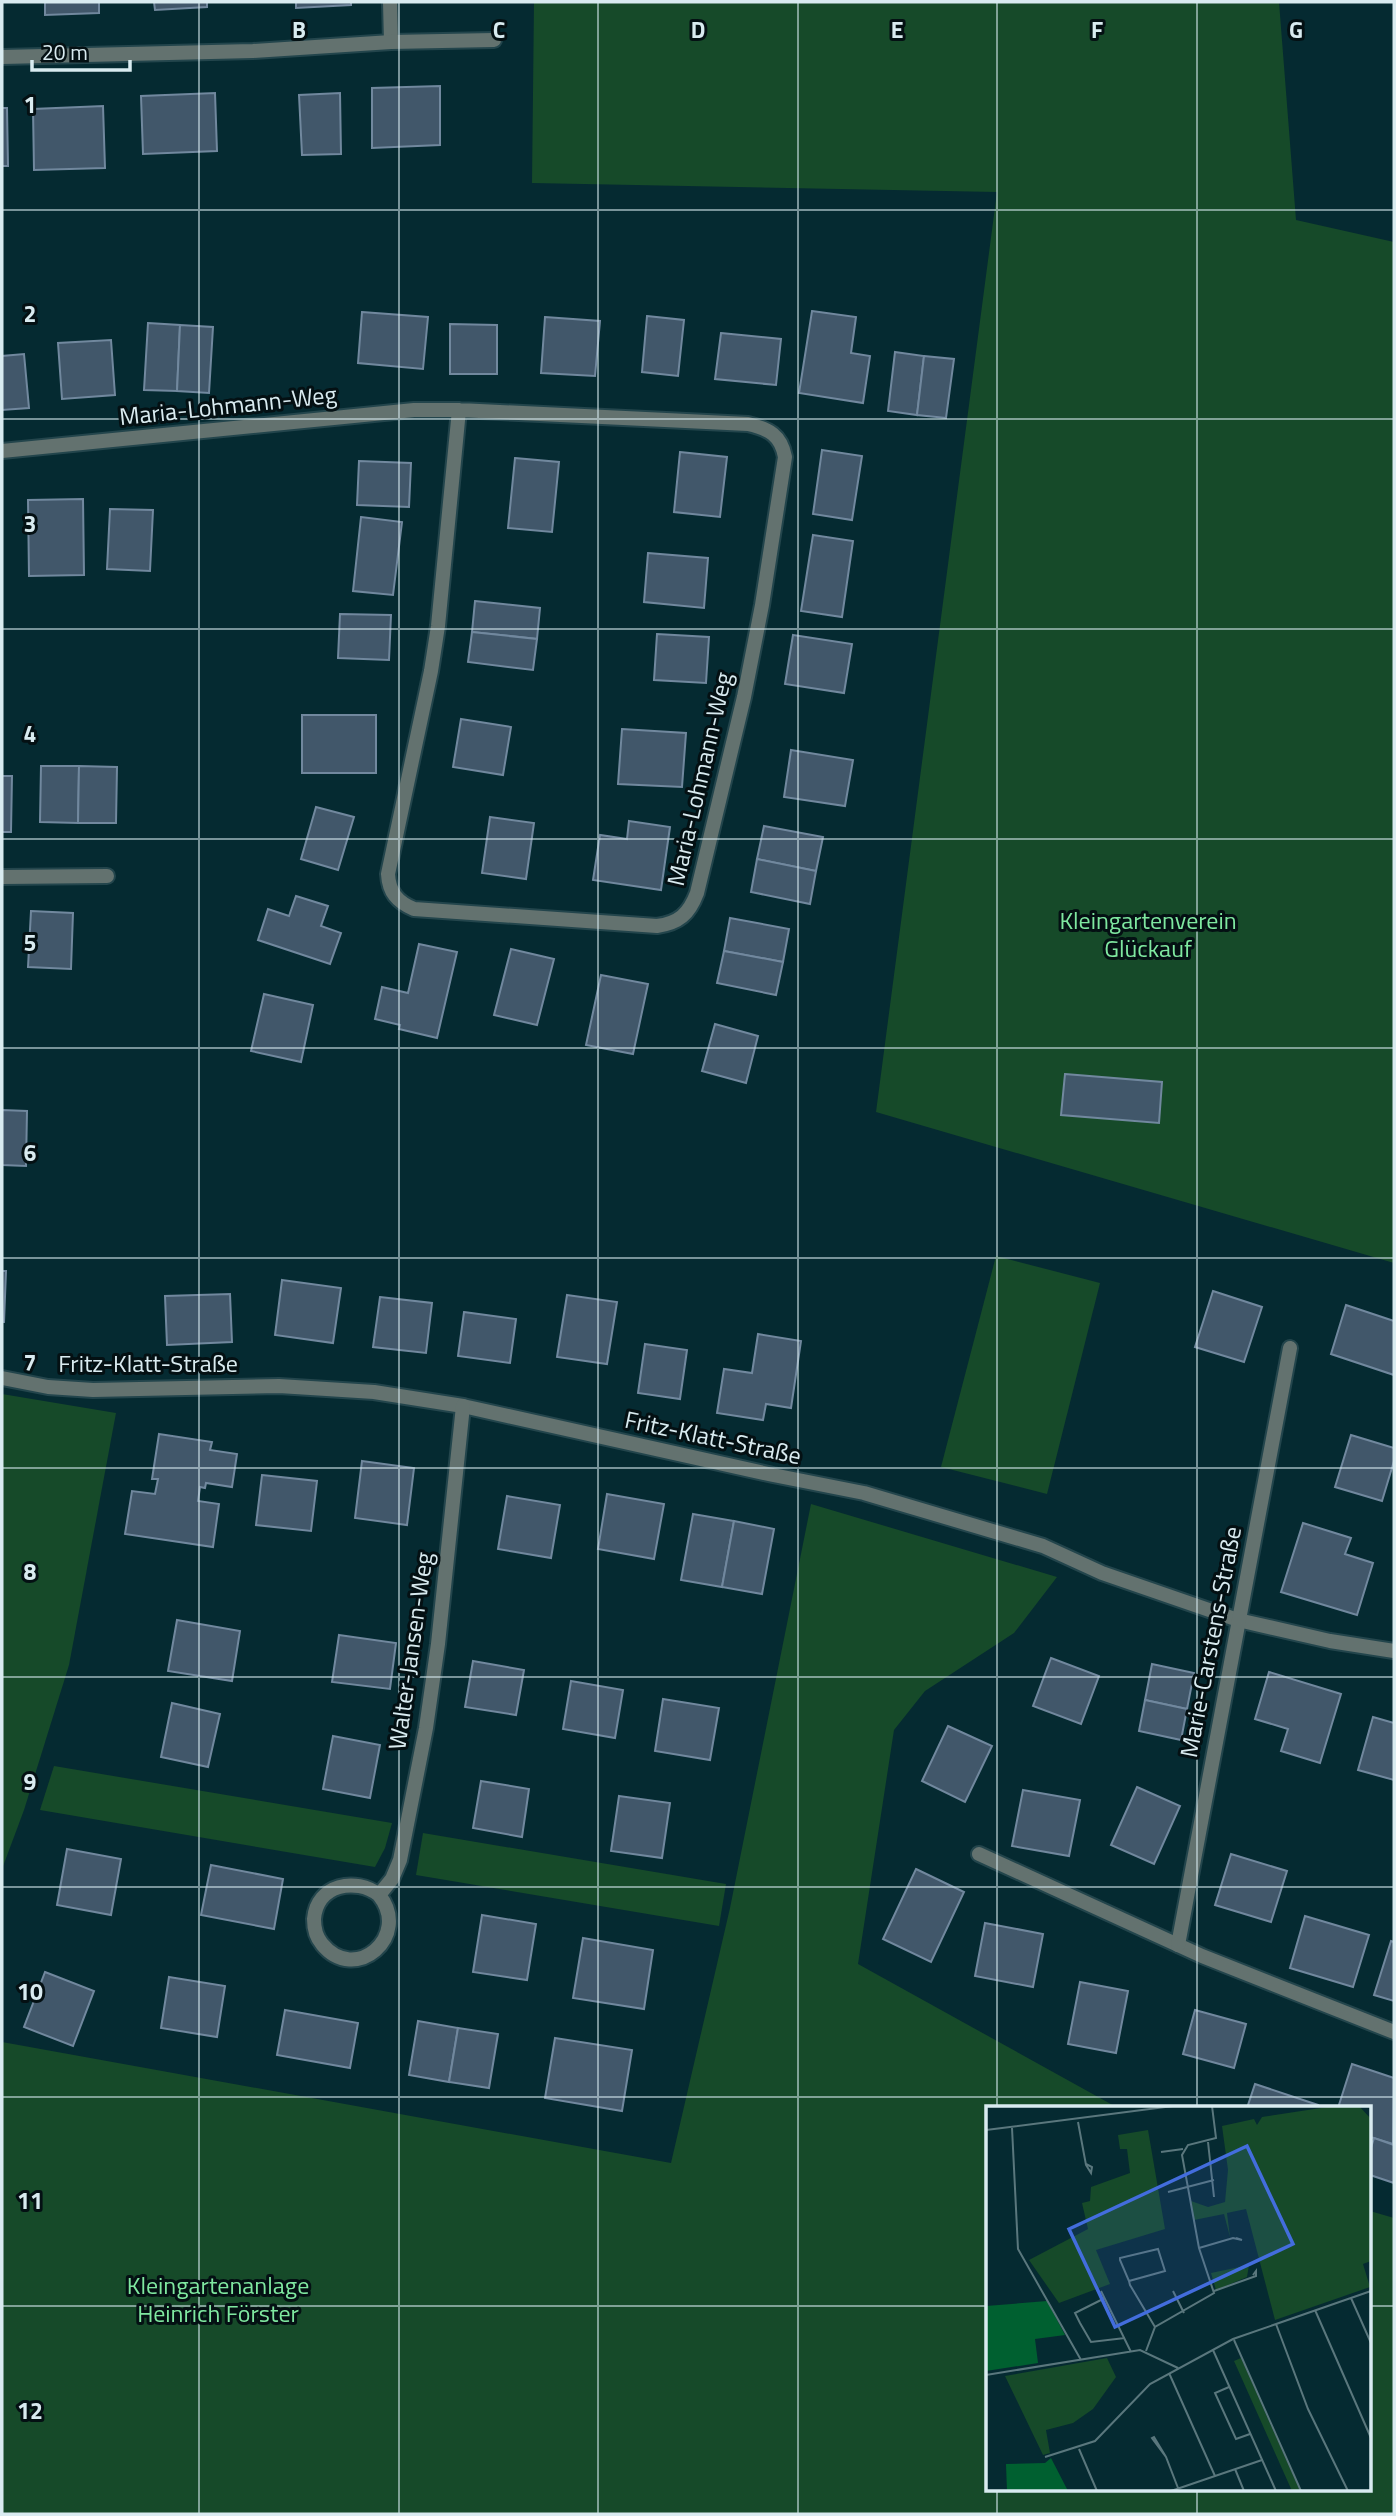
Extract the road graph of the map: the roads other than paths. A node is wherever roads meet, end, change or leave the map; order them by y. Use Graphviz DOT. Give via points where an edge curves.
graph roads {
  1 [pos="390,2"];
  2 [pos="494,40"];
  3 [pos="391,42"];
  4 [pos="2,57"];
  5 [pos="459,410"];
  6 [pos="2,451"];
  7 [pos="107,876"];
  8 [pos="2,877"];
  9 [pos="1290,1348"];
  10 [pos="2,1378"];
  11 [pos="463,1406"];
  12 [pos="1238,1619"];
  13 [pos="1394,1651"];
  14 [pos="979,1854"];
  15 [pos="379,1895"];
  16 [pos="1178,1945"];
  17 [pos="1394,2032"];
  1 -- 3 [label="street"];
  2 -- 3 [label="street"];
  3 -- 4 [label="street" via="253,51"];
  5 -- 5 [label="street, Maria-Lohmann-Weg" via="748,424 773,432 782,443 785,457 744,697 697,893 683,918 670,924 414,909 398,900 389,885 438,626"];
  5 -- 6 [label="street, Maria-Lohmann-Weg" via="414,410"];
  7 -- 8 [label="street"];
  9 -- 12 [label="street, Marie-Carstens-Straße"];
  10 -- 11 [label="street, Fritz-Klatt-Straße" via="93,1390 279,1386 374,1392"];
  11 -- 12 [label="street, Fritz-Klatt-Straße" via="864,1493 1043,1546 1102,1573"];
  11 -- 15 [label="street, Walter-Jansen-Weg" via="426,1728 400,1860"];
  12 -- 13 [label="street, Fritz-Klatt-Straße"];
  12 -- 16 [label="street, Marie-Carstens-Straße"];
  14 -- 16 [label="street"];
  15 -- 15 [label="street" via="347,1884 325,1895 314,1917 318,1940 335,1956 346,1959 373,1953 389,1929 389,1914"];
  16 -- 17 [label="street"];
}
